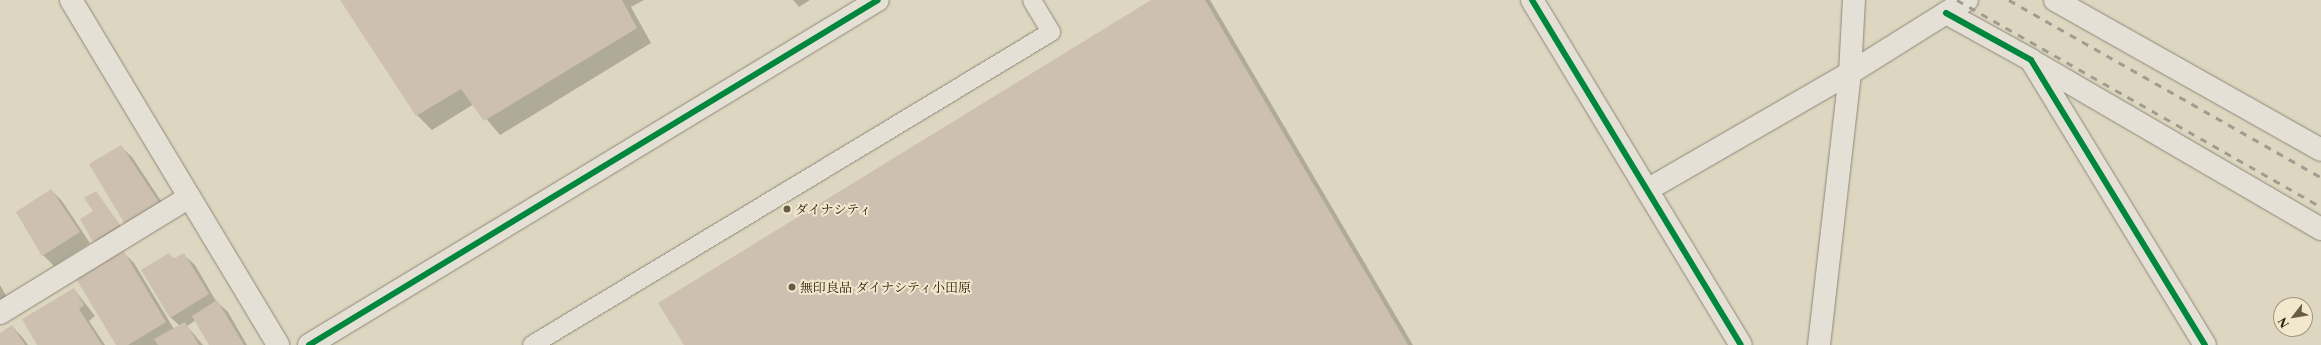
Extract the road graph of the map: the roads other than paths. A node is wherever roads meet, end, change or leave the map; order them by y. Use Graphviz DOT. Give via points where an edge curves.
graph roads {
  1 [pos="71,0"];
  2 [pos="878,0"];
  3 [pos="1032,0"];
  4 [pos="1532,0"];
  5 [pos="1854,0"];
  6 [pos="1967,0"];
  7 [pos="2055,0"];
  8 [pos="1946,13"];
  9 [pos="2032,60"];
  10 [pos="1850,73"];
  11 [pos="2321,150"];
  12 [pos="1647,190"];
  13 [pos="189,197"];
  14 [pos="2321,229"];
  15 [pos="0,313"];
  16 [pos="278,345"];
  17 [pos="309,345"];
  18 [pos="532,345"];
  19 [pos="1742,345"];
  20 [pos="1820,345"];
  21 [pos="2205,345"];
  1 -- 13 [label="street"];
  2 -- 17 [label="street"];
  3 -- 18 [label="lane" via="1051,32"];
  4 -- 12 [label="street"];
  5 -- 10 [label="street"];
  6 -- 8 [label="street"];
  7 -- 11 [label="street"];
  8 -- 9 [label="street"];
  8 -- 10 [label="street"];
  9 -- 14 [label="street"];
  9 -- 21 [label="street"];
  10 -- 12 [label="street"];
  10 -- 20 [label="street"];
  12 -- 19 [label="street"];
  13 -- 15 [label="street"];
  13 -- 16 [label="street"];
}
